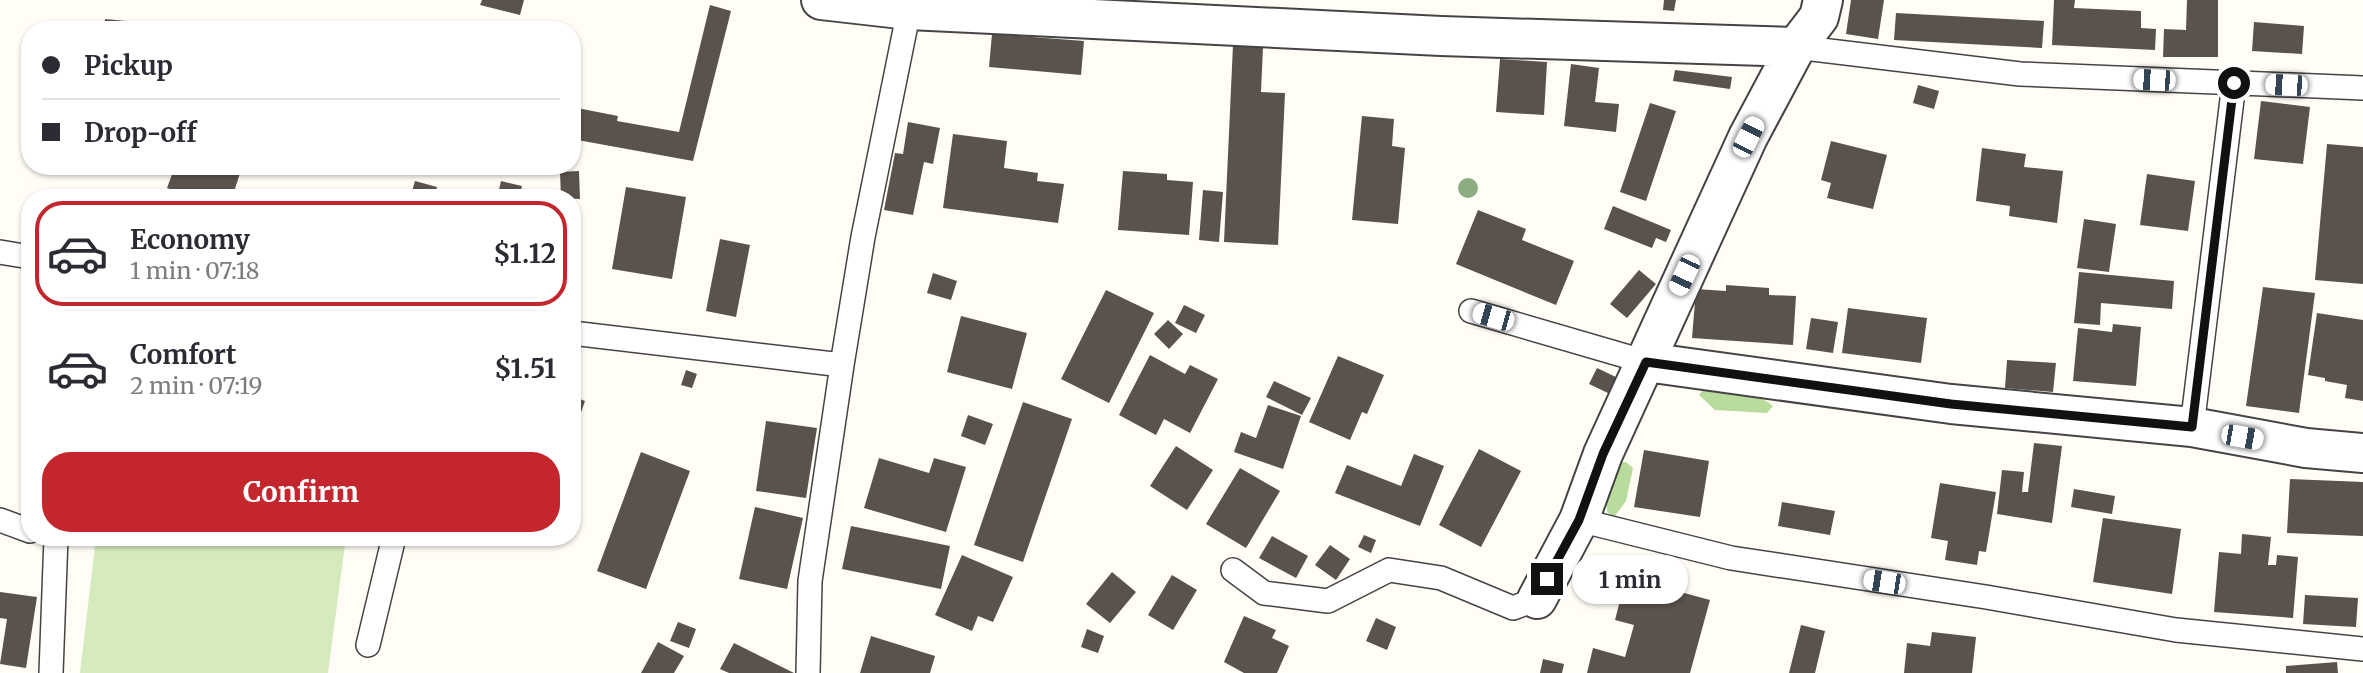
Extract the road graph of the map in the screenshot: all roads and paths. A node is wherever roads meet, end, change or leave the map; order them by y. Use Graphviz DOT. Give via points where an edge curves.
graph roads {
  1 [pos="821,0"];
  2 [pos="1823,0"];
  3 [pos="909,10"];
  4 [pos="1796,47"];
  5 [pos="2234,83"];
  6 [pos="2363,88"];
  7 [pos="0,252"];
  8 [pos="21,256"];
  9 [pos="1471,311"];
  10 [pos="581,334"];
  11 [pos="1646,362"];
  12 [pos="842,365"];
  13 [pos="2192,427"];
  14 [pos="2363,453"];
  15 [pos="0,520"];
  16 [pos="1579,520"];
  17 [pos="21,528"];
  18 [pos="53,546"];
  19 [pos="392,546"];
  20 [pos="1233,570"];
  21 [pos="1537,599"];
  22 [pos="368,645"];
  23 [pos="2363,649"];
  24 [pos="51,673"];
  25 [pos="808,673"];
  1 -- 3 [label="street"];
  2 -- 4 [label="street" via="1819,17"];
  3 -- 4 [label="street" via="1441,36"];
  3 -- 12 [label="lane"];
  4 -- 5 [label="lane" via="2020,74"];
  4 -- 11 [label="street" via="1748,137"];
  5 -- 6 [label="lane"];
  5 -- 13 [label="lane"];
  7 -- 8 [label="lane"];
  9 -- 11 [label="lane"];
  10 -- 12 [label="lane"];
  11 -- 13 [label="street" via="1951,404"];
  11 -- 16 [label="street" via="1603,454"];
  12 -- 25 [label="lane" via="810,581"];
  13 -- 14 [label="street" via="2306,448"];
  15 -- 17 [label="lane"];
  16 -- 21 [label="street"];
  16 -- 23 [label="lane" via="1731,558 2176,630"];
  18 -- 24 [label="lane"];
  19 -- 22 [label="lane"];
  20 -- 21 [label="lane" via="1264,593 1328,601 1389,570 1441,578 1513,608"];
}
